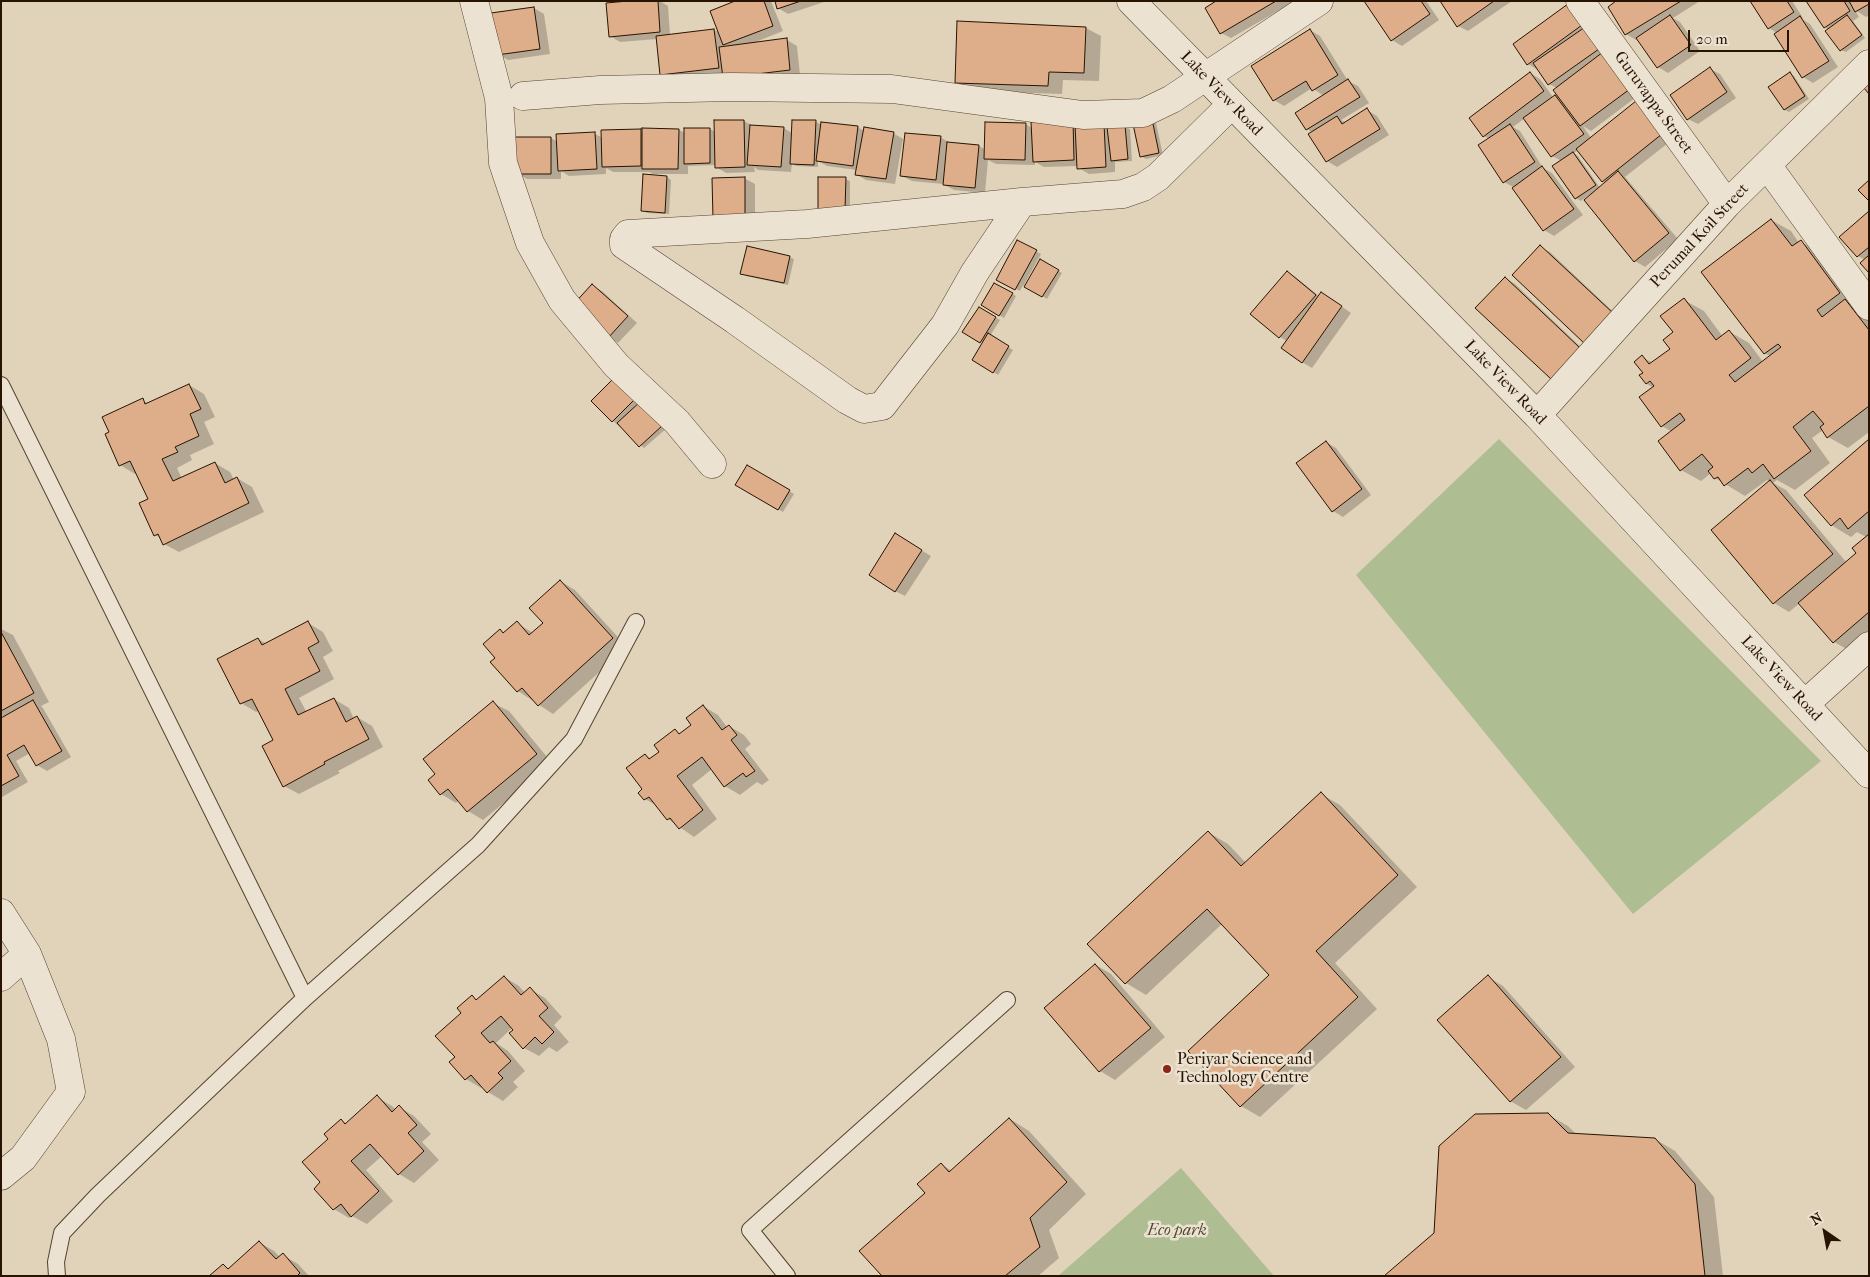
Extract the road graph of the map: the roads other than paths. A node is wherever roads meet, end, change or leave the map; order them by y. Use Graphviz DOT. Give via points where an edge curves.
graph roads {
  1 [pos="474,1"];
  2 [pos="1131,1"];
  3 [pos="1319,1"];
  4 [pos="1580,1"];
  5 [pos="1869,64"];
  6 [pos="1205,78"];
  7 [pos="523,96"];
  8 [pos="1231,105"];
  9 [pos="1766,165"];
  10 [pos="1022,202"];
  11 [pos="1727,204"];
  12 [pos="1869,306"];
  13 [pos="1,385"];
  14 [pos="1537,415"];
  15 [pos="712,464"];
  16 [pos="636,622"];
  17 [pos="1869,646"];
  18 [pos="1805,704"];
  19 [pos="1869,774"];
  20 [pos="1,913"];
  21 [pos="27,954"];
  22 [pos="1,977"];
  23 [pos="305,998"];
  24 [pos="1007,1000"];
  25 [pos="1,1176"];
  26 [pos="57,1276"];
  27 [pos="787,1276"];
  1 -- 15 [label="street" via="499,98 503,163 530,243 562,300 616,366 677,422"];
  2 -- 6 [label="street, Lake View Road"];
  3 -- 6 [label="street"];
  4 -- 11 [label="street, Guruvappa Street"];
  5 -- 9 [label="street, Perumal Koil Street"];
  6 -- 7 [label="street" via="1143,113 1083,115 892,88 731,87 600,90"];
  6 -- 8 [label="street, Lake View Road"];
  8 -- 10 [label="street" via="1158,177 1143,187 1123,194"];
  8 -- 14 [label="street, Lake View Road"];
  9 -- 11 [label="street, Perumal Koil Street"];
  9 -- 12 [label="street"];
  10 -- 10 [label="street" via="806,224 628,234 624,244 864,409 882,406 945,325 975,272"];
  11 -- 14 [label="street, Perumal Koil Street"];
  13 -- 23 [label="lane"];
  14 -- 18 [label="street, Lake View Road"];
  16 -- 23 [label="lane" via="574,739 478,845"];
  17 -- 18 [label="street"];
  18 -- 19 [label="street, Lake View Road"];
  20 -- 21 [label="street"];
  21 -- 22 [label="street"];
  21 -- 25 [label="street" via="61,1039 72,1092 23,1158"];
  23 -- 26 [label="lane" via="62,1233 56,1262"];
  24 -- 27 [label="lane" via="750,1230"];
}
